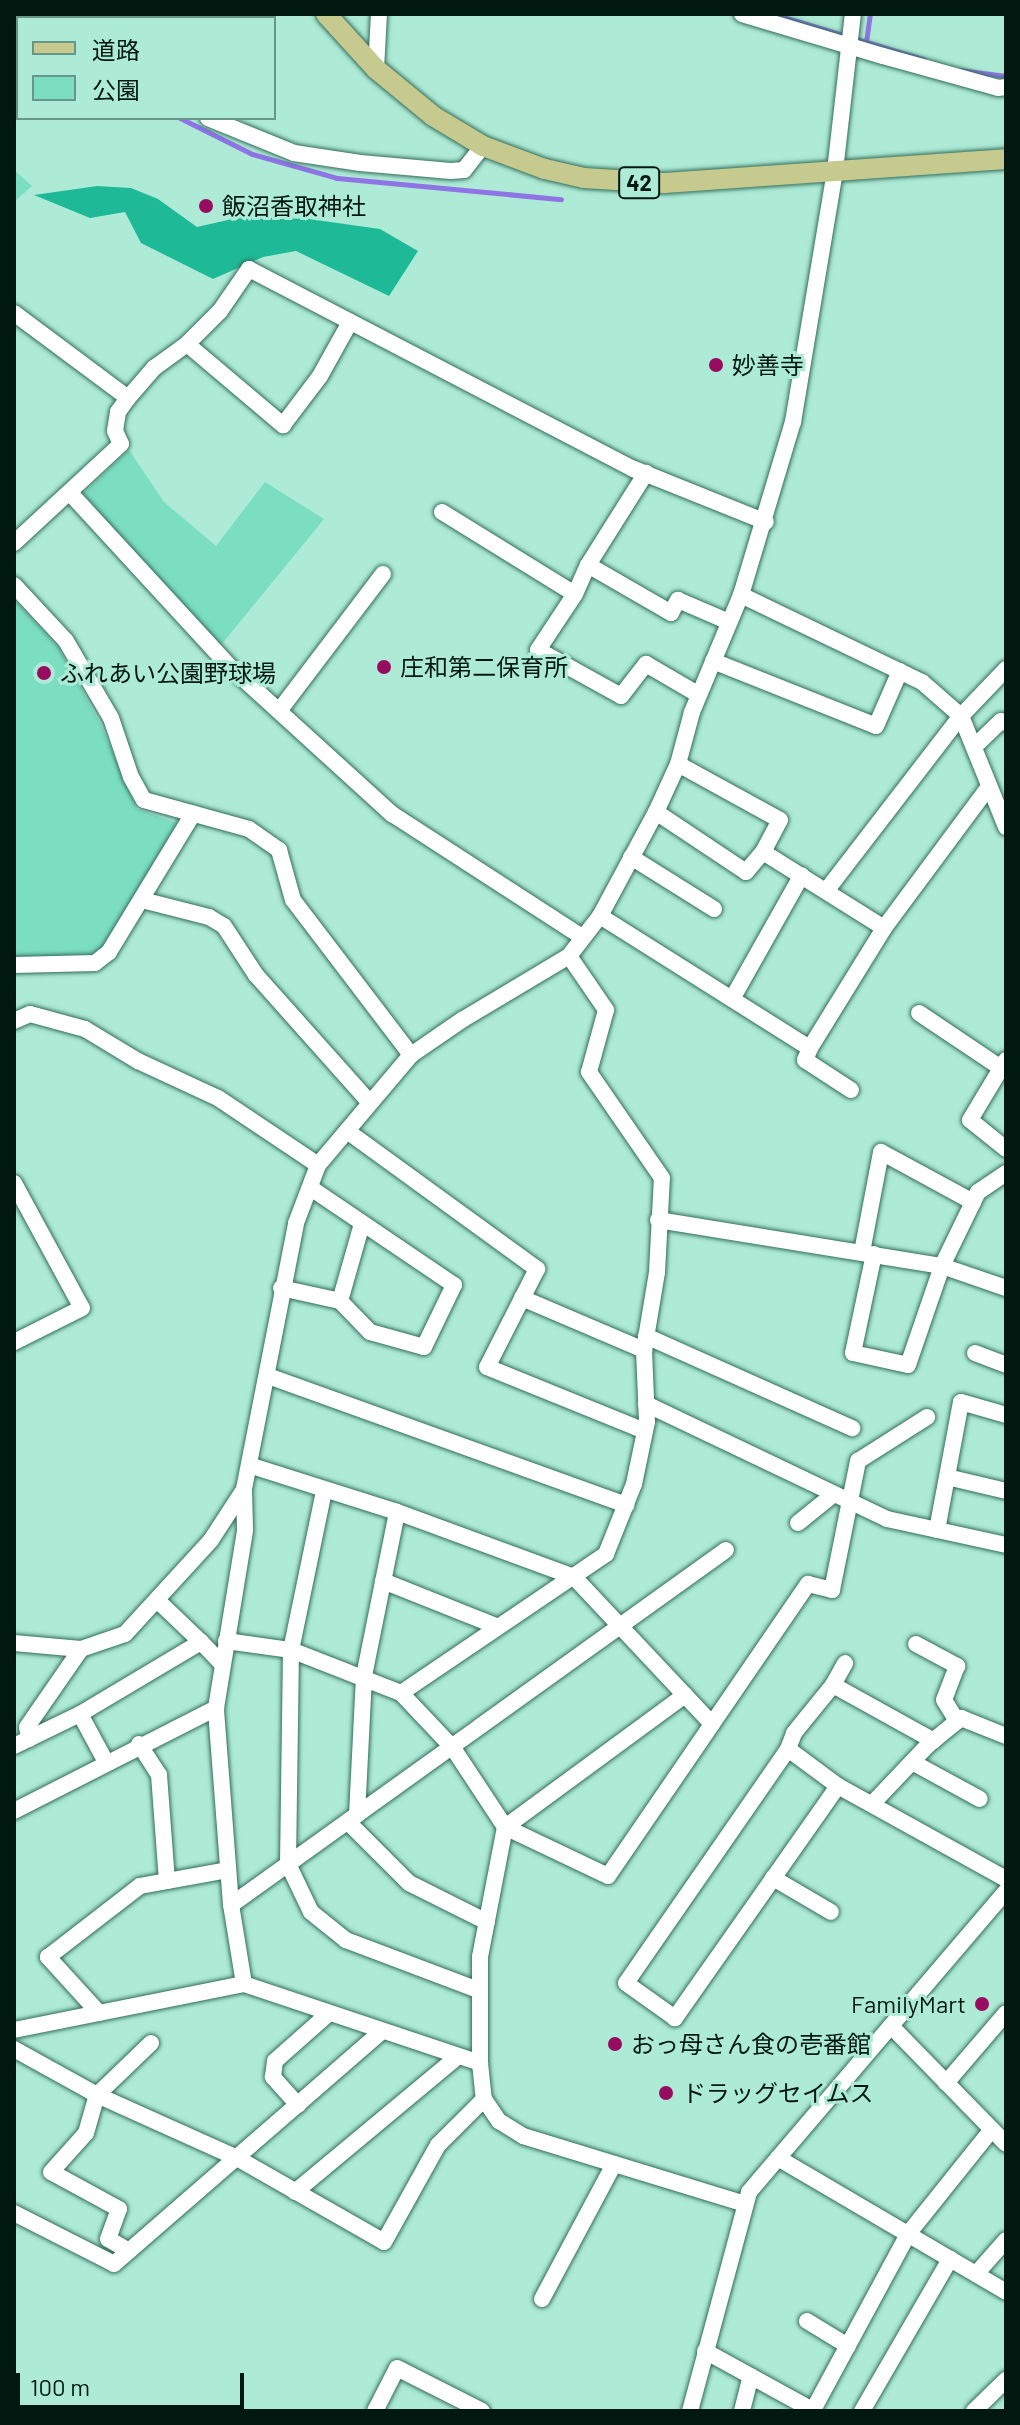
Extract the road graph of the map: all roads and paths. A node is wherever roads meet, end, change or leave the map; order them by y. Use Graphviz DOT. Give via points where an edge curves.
graph roads {
  1 [pos="326,14"];
  2 [pos="379,14"];
  3 [pos="742,14"];
  4 [pos="852,20"];
  5 [pos="848,45"];
  6 [pos="376,69"];
  7 [pos="1006,87"];
  8 [pos="213,120"];
  9 [pos="483,146"];
  10 [pos="1006,159"];
  11 [pos="835,171"];
  12 [pos="14,313"];
  13 [pos="350,322"];
  14 [pos="187,344"];
  15 [pos="128,398"];
  16 [pos="646,473"];
  17 [pos="70,493"];
  18 [pos="442,512"];
  19 [pos="766,522"];
  20 [pos="14,543"];
  21 [pos="588,565"];
  22 [pos="383,574"];
  23 [pos="14,585"];
  24 [pos="575,594"];
  25 [pos="741,595"];
  26 [pos="729,622"];
  27 [pos="713,661"];
  28 [pos="1006,669"];
  29 [pos="900,671"];
  30 [pos="699,695"];
  31 [pos="279,711"];
  32 [pos="961,716"];
  33 [pos="1006,723"];
  34 [pos="974,747"];
  35 [pos="678,764"];
  36 [pos="988,788"];
  37 [pos="656,812"];
  38 [pos="193,814"];
  39 [pos="1006,827"];
  40 [pos="763,852"];
  41 [pos="631,857"];
  42 [pos="802,875"];
  43 [pos="826,891"];
  44 [pos="142,900"];
  45 [pos="714,909"];
  46 [pos="600,916"];
  47 [pos="884,928"];
  48 [pos="582,937"];
  49 [pos="569,956"];
  50 [pos="14,965"];
  51 [pos="732,999"];
  52 [pos="919,1013"];
  53 [pos="14,1021"];
  54 [pos="810,1048"];
  55 [pos="411,1055"];
  56 [pos="1004,1064"];
  57 [pos="851,1090"];
  58 [pos="370,1103"];
  59 [pos="347,1131"];
  60 [pos="1006,1149"];
  61 [pos="318,1165"];
  62 [pos="1006,1173"];
  63 [pos="14,1183"];
  64 [pos="312,1189"];
  65 [pos="973,1202"];
  66 [pos="658,1220"];
  67 [pos="362,1224"];
  68 [pos="868,1253"];
  69 [pos="942,1266"];
  70 [pos="1003,1281"];
  71 [pos="281,1288"];
  72 [pos="522,1298"];
  73 [pos="340,1301"];
  74 [pos="15,1340"];
  75 [pos="645,1343"];
  76 [pos="975,1353"];
  77 [pos="1006,1365"];
  78 [pos="268,1376"];
  79 [pos="646,1404"];
  80 [pos="1006,1415"];
  81 [pos="927,1417"];
  82 [pos="852,1428"];
  83 [pos="645,1431"];
  84 [pos="249,1465"];
  85 [pos="947,1477"];
  86 [pos="244,1489"];
  87 [pos="324,1491"];
  88 [pos="1006,1491"];
  89 [pos="834,1494"];
  90 [pos="852,1502"];
  91 [pos="626,1505"];
  92 [pos="397,1512"];
  93 [pos="798,1523"];
  94 [pos="937,1530"];
  95 [pos="1006,1545"];
  96 [pos="726,1550"];
  97 [pos="574,1577"];
  98 [pos="383,1581"];
  99 [pos="158,1601"];
  100 [pos="496,1626"];
  101 [pos="620,1626"];
  102 [pos="226,1641"];
  103 [pos="201,1642"];
  104 [pos="14,1643"];
  105 [pos="916,1644"];
  106 [pos="81,1649"];
  107 [pos="291,1650"];
  108 [pos="221,1663"];
  109 [pos="845,1663"];
  110 [pos="364,1676"];
  111 [pos="833,1685"];
  112 [pos="401,1693"];
  113 [pos="685,1695"];
  114 [pos="216,1708"];
  115 [pos="80,1714"];
  116 [pos="957,1721"];
  117 [pos="712,1724"];
  118 [pos="1006,1736"];
  119 [pos="934,1741"];
  120 [pos="22,1742"];
  121 [pos="139,1744"];
  122 [pos="453,1748"];
  123 [pos="788,1749"];
  124 [pos="106,1762"];
  125 [pos="912,1762"];
  126 [pos="838,1786"];
  127 [pos="980,1799"];
  128 [pos="872,1804"];
  129 [pos="14,1811"];
  130 [pos="353,1819"];
  131 [pos="505,1827"];
  132 [pos="288,1864"];
  133 [pos="228,1870"];
  134 [pos="773,1878"];
  135 [pos="1006,1879"];
  136 [pos="167,1881"];
  137 [pos="1006,1891"];
  138 [pos="231,1905"];
  139 [pos="831,1912"];
  140 [pos="487,1922"];
  141 [pos="244,1984"];
  142 [pos="478,1990"];
  143 [pos="99,2013"];
  144 [pos="329,2013"];
  145 [pos="1006,2013"];
  146 [pos="892,2027"];
  147 [pos="14,2030"];
  148 [pos="382,2031"];
  149 [pos="151,2043"];
  150 [pos="14,2049"];
  151 [pos="458,2056"];
  152 [pos="480,2063"];
  153 [pos="946,2083"];
  154 [pos="97,2095"];
  155 [pos="484,2099"];
  156 [pos="298,2105"];
  157 [pos="992,2129"];
  158 [pos="1006,2144"];
  159 [pos="237,2158"];
  160 [pos="778,2158"];
  161 [pos="614,2164"];
  162 [pos="295,2192"];
  163 [pos="745,2204"];
  164 [pos="14,2213"];
  165 [pos="908,2234"];
  166 [pos="1006,2240"];
  167 [pos="129,2251"];
  168 [pos="950,2259"];
  169 [pos="976,2274"];
  170 [pos="1006,2292"];
  171 [pos="542,2299"];
  172 [pos="807,2321"];
  173 [pos="848,2346"];
  174 [pos="705,2351"];
  175 [pos="751,2376"];
  176 [pos="1006,2380"];
  177 [pos="784,2403"];
  178 [pos="375,2411"];
  179 [pos="482,2411"];
  180 [pos="690,2411"];
  181 [pos="742,2411"];
  182 [pos="814,2411"];
  183 [pos="862,2411"];
  184 [pos="974,2411"];
  1 -- 6 [label="main road, 42"];
  2 -- 6 [label="street"];
  3 -- 5 [label="street"];
  4 -- 5 [label="street"];
  5 -- 7 [label="street"];
  5 -- 11 [label="street"];
  6 -- 9 [label="main road, 42" via="433,116"];
  8 -- 9 [label="street" via="294,153 360,163 464,170"];
  9 -- 11 [label="main road, 42" via="545,169 627,183"];
  10 -- 11 [label="main road, 42"];
  11 -- 19 [label="street" via="793,422"];
  12 -- 15 [label="street"];
  13 -- 14 [label="street" via="249,269 220,311"];
  13 -- 14 [label="street" via="320,376 283,425"];
  13 -- 16 [label="street"];
  14 -- 15 [label="street" via="154,368"];
  15 -- 17 [label="street" via="118,412 115,431 121,444"];
  16 -- 19 [label="street"];
  16 -- 21 [label="street"];
  17 -- 20 [label="street"];
  17 -- 31 [label="street" via="158,592"];
  18 -- 24 [label="street"];
  19 -- 25 [label="street"];
  21 -- 24 [label="street"];
  21 -- 26 [label="street" via="671,613 678,600"];
  22 -- 31 [label="street"];
  23 -- 38 [label="street" via="66,641 111,718 144,800"];
  24 -- 30 [label="street" via="538,650 621,696 646,664"];
  25 -- 26 [label="street"];
  25 -- 29 [label="street"];
  26 -- 27 [label="street"];
  27 -- 29 [label="street" via="876,726"];
  27 -- 30 [label="street"];
  28 -- 32 [label="street"];
  29 -- 32 [label="street" via="922,682"];
  30 -- 35 [label="street"];
  31 -- 48 [label="street" via="392,814"];
  32 -- 34 [label="street"];
  32 -- 43 [label="street"];
  33 -- 34 [label="street" via="1001,721"];
  34 -- 36 [label="street"];
  35 -- 37 [label="street"];
  35 -- 40 [label="street" via="780,820"];
  36 -- 39 [label="street"];
  36 -- 47 [label="street"];
  37 -- 40 [label="street" via="746,872"];
  37 -- 41 [label="street"];
  38 -- 44 [label="street"];
  38 -- 55 [label="street" via="249,829 279,850 293,900"];
  40 -- 42 [label="street"];
  41 -- 45 [label="street"];
  41 -- 46 [label="street"];
  42 -- 43 [label="street"];
  42 -- 51 [label="street"];
  43 -- 47 [label="street"];
  44 -- 50 [label="street" via="109,952 95,963"];
  44 -- 58 [label="street" via="209,917 224,926 256,975"];
  46 -- 48 [label="street"];
  46 -- 51 [label="street"];
  47 -- 54 [label="street"];
  48 -- 49 [label="street"];
  49 -- 55 [label="street"];
  49 -- 66 [label="street" via="606,1010 589,1072 662,1178"];
  51 -- 54 [label="street"];
  52 -- 56 [label="street"];
  53 -- 61 [label="street" via="30,1014 85,1029 218,1098"];
  54 -- 57 [label="street" via="805,1060"];
  55 -- 58 [label="street"];
  56 -- 60 [label="street" via="970,1120"];
  58 -- 59 [label="street"];
  59 -- 61 [label="street"];
  59 -- 72 [label="street" via="532,1262 537,1269"];
  61 -- 64 [label="street"];
  62 -- 65 [label="street" via="978,1192"];
  63 -- 74 [label="street" via="82,1308"];
  64 -- 67 [label="street"];
  64 -- 71 [label="street" via="296,1223"];
  65 -- 68 [label="street" via="881,1152"];
  65 -- 69 [label="street"];
  66 -- 68 [label="street"];
  66 -- 75 [label="street" via="657,1272"];
  67 -- 73 [label="street"];
  67 -- 73 [label="street" via="454,1285 424,1347 370,1332"];
  68 -- 69 [label="street"];
  68 -- 69 [label="street" via="853,1353 908,1365"];
  69 -- 70 [label="street"];
  71 -- 73 [label="street"];
  71 -- 78 [label="street"];
  72 -- 75 [label="street"];
  72 -- 83 [label="street" via="487,1367"];
  75 -- 79 [label="street"];
  75 -- 82 [label="street"];
  76 -- 77 [label="street"];
  78 -- 84 [label="street"];
  78 -- 91 [label="street"];
  79 -- 83 [label="street"];
  79 -- 89 [label="street"];
  80 -- 85 [label="street" via="961,1402"];
  81 -- 90 [label="street" via="858,1461"];
  83 -- 91 [label="street"];
  84 -- 86 [label="street"];
  84 -- 87 [label="street"];
  85 -- 88 [label="street"];
  85 -- 94 [label="street"];
  86 -- 99 [label="street" via="211,1540"];
  86 -- 102 [label="street" via="245,1530"];
  87 -- 92 [label="street"];
  87 -- 107 [label="street"];
  89 -- 90 [label="street"];
  89 -- 93 [label="street"];
  90 -- 94 [label="street" via="887,1519"];
  90 -- 117 [label="street" via="832,1590 808,1584"];
  91 -- 97 [label="street" via="606,1554"];
  92 -- 97 [label="street"];
  92 -- 98 [label="street"];
  94 -- 95 [label="street"];
  96 -- 101 [label="street"];
  97 -- 100 [label="street"];
  97 -- 101 [label="street"];
  98 -- 100 [label="street"];
  98 -- 110 [label="street"];
  99 -- 103 [label="street"];
  99 -- 106 [label="street" via="125,1634"];
  100 -- 112 [label="street"];
  101 -- 113 [label="street"];
  101 -- 122 [label="street"];
  102 -- 107 [label="street"];
  102 -- 108 [label="street"];
  103 -- 108 [label="street"];
  103 -- 115 [label="street"];
  104 -- 106 [label="street"];
  105 -- 116 [label="street" via="957,1666 944,1700"];
  106 -- 120 [label="street"];
  107 -- 110 [label="street"];
  107 -- 132 [label="street"];
  108 -- 114 [label="street"];
  109 -- 111 [label="street"];
  110 -- 112 [label="street"];
  110 -- 130 [label="street"];
  111 -- 119 [label="street"];
  111 -- 123 [label="street" via="794,1733"];
  112 -- 122 [label="street"];
  113 -- 117 [label="street"];
  113 -- 131 [label="street"];
  114 -- 121 [label="street"];
  114 -- 133 [label="street"];
  115 -- 120 [label="street"];
  115 -- 124 [label="street"];
  116 -- 118 [label="street" via="961,1718"];
  116 -- 119 [label="street"];
  117 -- 131 [label="street" via="608,1876"];
  119 -- 125 [label="street"];
  121 -- 124 [label="street"];
  121 -- 136 [label="street" via="159,1775"];
  122 -- 130 [label="street"];
  122 -- 131 [label="street"];
  123 -- 126 [label="street"];
  123 -- 134 [label="street" via="626,1983 675,2018"];
  124 -- 129 [label="street"];
  125 -- 127 [label="street"];
  125 -- 128 [label="street"];
  126 -- 128 [label="street"];
  126 -- 134 [label="street"];
  128 -- 135 [label="street"];
  130 -- 132 [label="street"];
  130 -- 140 [label="street" via="409,1883"];
  131 -- 140 [label="street"];
  132 -- 138 [label="street"];
  132 -- 142 [label="street" via="311,1912 346,1940"];
  133 -- 136 [label="street"];
  133 -- 138 [label="street"];
  134 -- 139 [label="street"];
  136 -- 143 [label="street" via="140,1886 48,1957"];
  137 -- 146 [label="street"];
  138 -- 141 [label="street"];
  140 -- 142 [label="street"];
  141 -- 143 [label="street"];
  141 -- 144 [label="street"];
  142 -- 152 [label="street"];
  143 -- 147 [label="street"];
  144 -- 148 [label="street"];
  144 -- 156 [label="street" via="275,2061 273,2077"];
  145 -- 153 [label="street"];
  146 -- 153 [label="street"];
  146 -- 160 [label="street"];
  148 -- 151 [label="street"];
  148 -- 156 [label="street"];
  149 -- 154 [label="street"];
  150 -- 154 [label="street"];
  151 -- 152 [label="street"];
  151 -- 162 [label="street"];
  152 -- 155 [label="street"];
  153 -- 157 [label="street"];
  154 -- 159 [label="street"];
  154 -- 167 [label="street" via="86,2133 51,2172 119,2209 108,2239"];
  155 -- 161 [label="street" via="499,2121 523,2136"];
  155 -- 162 [label="street" via="438,2145 384,2242"];
  156 -- 159 [label="street"];
  157 -- 158 [label="street"];
  157 -- 165 [label="street"];
  159 -- 162 [label="street"];
  159 -- 167 [label="street"];
  160 -- 163 [label="street"];
  160 -- 165 [label="street"];
  161 -- 163 [label="street"];
  161 -- 171 [label="street"];
  163 -- 174 [label="street"];
  164 -- 167 [label="street" via="114,2264"];
  165 -- 168 [label="street"];
  165 -- 173 [label="street"];
  166 -- 169 [label="street"];
  168 -- 169 [label="street"];
  168 -- 183 [label="street"];
  169 -- 170 [label="street"];
  172 -- 173 [label="street"];
  173 -- 182 [label="street"];
  174 -- 175 [label="street"];
  174 -- 180 [label="street"];
  175 -- 177 [label="street"];
  175 -- 181 [label="street"];
  176 -- 184 [label="street"];
  177 -- 182 [label="street"];
  178 -- 179 [label="street" via="397,2368"];
}
